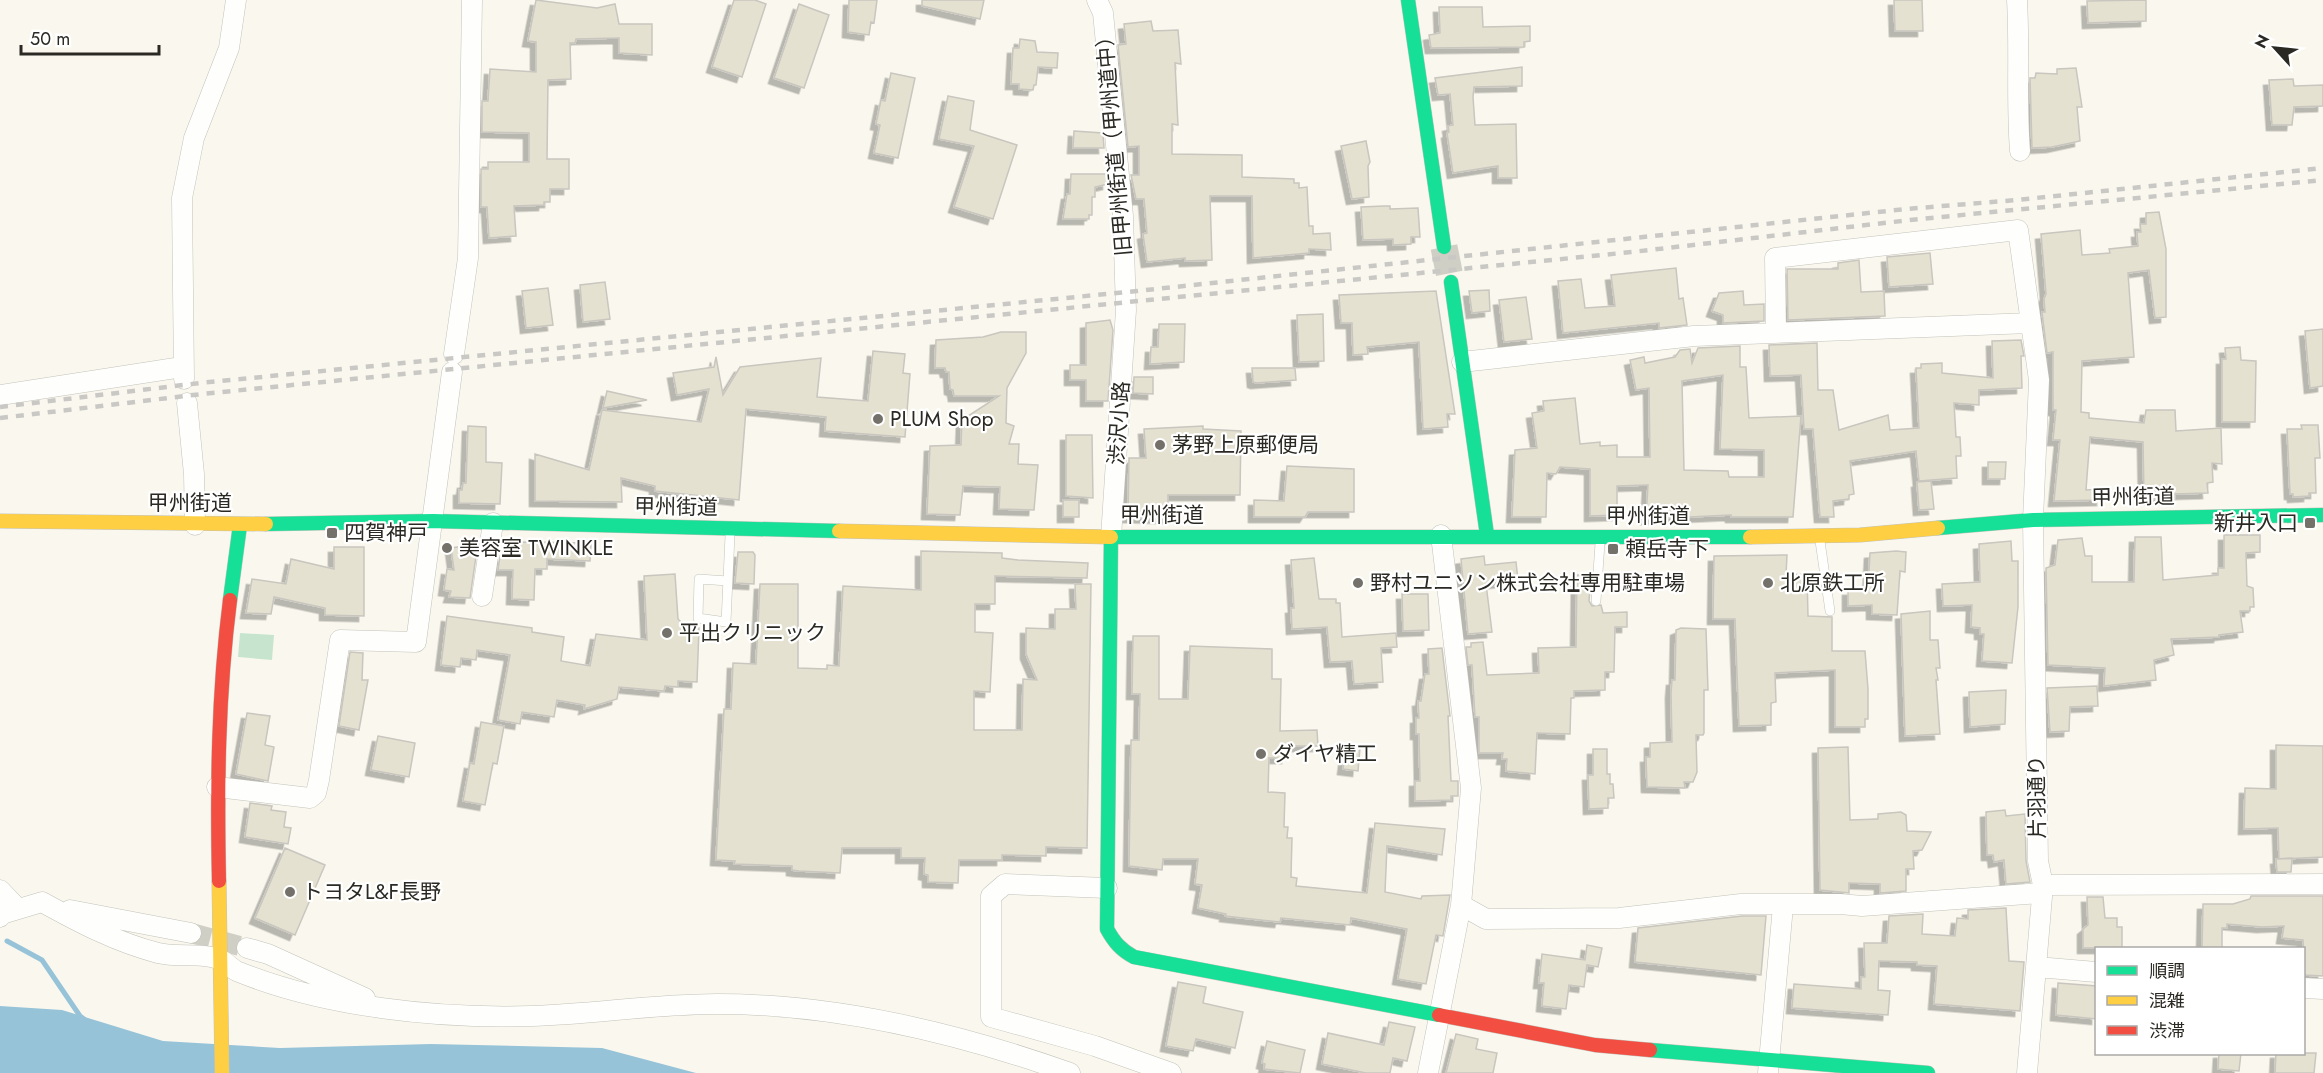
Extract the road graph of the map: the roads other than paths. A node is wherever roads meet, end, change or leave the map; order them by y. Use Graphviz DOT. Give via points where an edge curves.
graph roads {
  1 [pos="236,0"];
  2 [pos="472,0"];
  3 [pos="1097,0"];
  4 [pos="1408,0"];
  5 [pos="2017,0"];
  6 [pos="2020,151"];
  7 [pos="1444,247"];
  8 [pos="1451,282"];
  9 [pos="1126,310"];
  10 [pos="2030,323"];
  11 [pos="1776,332"];
  12 [pos="1462,362"];
  13 [pos="0,395"];
  14 [pos="188,403"];
  15 [pos="2322,519"];
  16 [pos="2033,520"];
  17 [pos="0,521"];
  18 [pos="433,521"];
  19 [pos="493,523"];
  20 [pos="195,525"];
  21 [pos="240,525"];
  22 [pos="730,529"];
  23 [pos="1441,535"];
  24 [pos="1487,535"];
  25 [pos="1819,535"];
  26 [pos="1111,537"];
  27 [pos="1600,537"];
  28 [pos="728,581"];
  29 [pos="483,596"];
  30 [pos="1596,601"];
  31 [pos="1830,611"];
  32 [pos="217,787"];
  33 [pos="2323,884"];
  34 [pos="1107,888"];
  35 [pos="2043,889"];
  36 [pos="0,890"];
  37 [pos="42,902"];
  38 [pos="1461,905"];
  39 [pos="1783,906"];
  40 [pos="18,909"];
  41 [pos="0,917"];
  42 [pos="191,933"];
  43 [pos="248,948"];
  44 [pos="221,966"];
  45 [pos="2037,967"];
  46 [pos="2095,972"];
  47 [pos="2305,988"];
  48 [pos="2323,990"];
  49 [pos="387,1007"];
  50 [pos="1441,1017"];
  51 [pos="1769,1066"];
  52 [pos="222,1073"];
  53 [pos="1070,1073"];
  54 [pos="1171,1073"];
  55 [pos="1428,1073"];
  56 [pos="1928,1073"];
  57 [pos="2027,1073"];
  1 -- 13 [label="street" via="229,48 194,138 182,198 183,373"];
  2 -- 18 [label="street" via="468,258"];
  3 -- 9 [label="street, 旧甲州街道（甲州道中）" via="1103,13 1123,216"];
  4 -- 7 [label="main road"];
  5 -- 6 [label="street"];
  8 -- 12 [label="main road"];
  9 -- 26 [label="street, 渋沢小路"];
  10 -- 11 [label="street"];
  10 -- 11 [label="street, 片羽通り" via="2018,230 1775,258"];
  10 -- 16 [label="street, 片羽通り" via="2039,380"];
  11 -- 12 [label="street" via="1694,336"];
  12 -- 24 [label="main road"];
  14 -- 20 [label="street"];
  15 -- 16 [label="main road, 甲州街道"];
  16 -- 25 [label="main road, 甲州街道"];
  16 -- 35 [label="street, 片羽通り" via="2038,861"];
  17 -- 20 [label="main road, 甲州街道"];
  18 -- 19 [label="main road, 甲州街道"];
  18 -- 21 [label="main road, 甲州街道"];
  18 -- 32 [label="street" via="416,642 340,640 316,793 310,798"];
  19 -- 22 [label="main road, 甲州街道"];
  19 -- 29 [label="street"];
  20 -- 21 [label="main road, 甲州街道"];
  21 -- 32 [label="main road" via="224,648"];
  22 -- 26 [label="main road, 甲州街道"];
  22 -- 28 [label="lane"];
  23 -- 24 [label="main road, 甲州街道"];
  23 -- 26 [label="main road, 甲州街道"];
  23 -- 38 [label="street" via="1471,788"];
  24 -- 27 [label="main road, 甲州街道"];
  25 -- 27 [label="main road, 甲州街道"];
  25 -- 31 [label="lane"];
  26 -- 34 [label="main road"];
  27 -- 30 [label="lane"];
  28 -- 28 [label="lane" via="726,622 698,618 699,579"];
  32 -- 44 [label="main road"];
  33 -- 35 [label="street"];
  34 -- 50 [label="main road" via="1107,929 1114,943 1134,957"];
  34 -- 54 [label="street" via="1005,884 991,896 991,1017 1095,1046"];
  35 -- 39 [label="street" via="1862,906"];
  35 -- 45 [label="street, 片羽通り"];
  36 -- 40 [label="street"];
  37 -- 40 [label="street"];
  37 -- 42 [label="street" via="88,915"];
  37 -- 44 [label="street" via="111,938 161,954"];
  38 -- 39 [label="street" via="1486,919 1619,918 1741,904"];
  38 -- 50 [label="street"];
  39 -- 51 [label="street"];
  40 -- 41 [label="street"];
  43 -- 49 [label="street"];
  44 -- 49 [label="street" via="335,1000"];
  44 -- 52 [label="main road"];
  45 -- 46 [label="street"];
  45 -- 57 [label="street, 片羽通り"];
  47 -- 48 [label="street"];
  49 -- 53 [label="street" via="453,1015 531,1016 716,1004 803,1008 884,1020"];
  50 -- 51 [label="main road" via="1595,1045"];
  50 -- 55 [label="street"];
  51 -- 56 [label="main road"];
}
